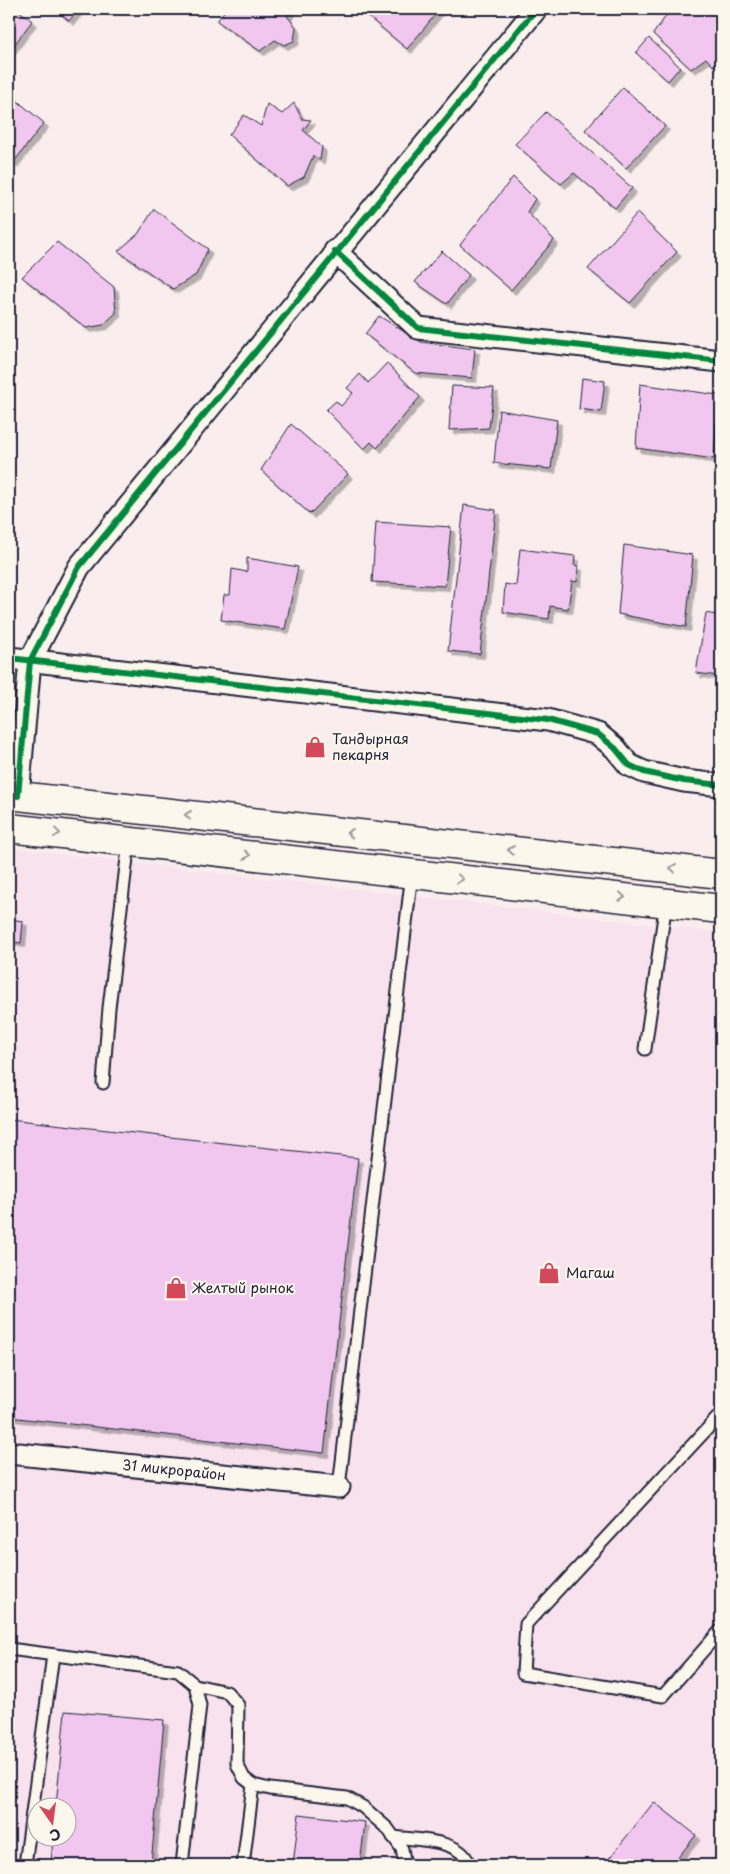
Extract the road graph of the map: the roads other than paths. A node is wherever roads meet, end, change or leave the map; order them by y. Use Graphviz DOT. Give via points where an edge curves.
graph roads {
  1 [pos="536,9"];
  2 [pos="335,252"];
  3 [pos="721,361"];
  4 [pos="9,658"];
  5 [pos="30,661"];
  6 [pos="721,785"];
  7 [pos="13,795"];
  8 [pos="9,828"];
  9 [pos="129,841"];
  10 [pos="412,873"];
  11 [pos="721,874"];
  12 [pos="666,902"];
  13 [pos="721,909"];
  14 [pos="645,1049"];
  15 [pos="103,1083"];
  16 [pos="721,1414"];
  17 [pos="9,1453"];
  18 [pos="339,1487"];
  19 [pos="721,1630"];
  20 [pos="9,1649"];
  21 [pos="53,1655"];
  22 [pos="195,1685"];
  23 [pos="253,1785"];
  24 [pos="393,1837"];
  25 [pos="25,1865"];
  26 [pos="182,1865"];
  27 [pos="242,1865"];
  28 [pos="405,1865"];
  29 [pos="469,1865"];
  1 -- 2 [label="street"];
  2 -- 3 [label="street" via="418,328"];
  2 -- 5 [label="street" via="79,567"];
  4 -- 5 [label="street"];
  5 -- 6 [label="street" via="548,720 598,734 628,765 644,772"];
  5 -- 7 [label="street"];
  11 -- 7 [label="main road, one-way"];
  8 -- 9 [label="main road, one-way"];
  9 -- 10 [label="main road, one-way"];
  9 -- 15 [label="lane"];
  10 -- 12 [label="main road, one-way"];
  10 -- 18 [label="lane"];
  12 -- 13 [label="main road"];
  12 -- 14 [label="lane"];
  16 -- 19 [label="lane" via="526,1624 523,1673 663,1696"];
  17 -- 18 [label="street, 31 микрорайон"];
  20 -- 21 [label="lane"];
  21 -- 22 [label="lane" via="178,1671"];
  21 -- 25 [label="lane"];
  22 -- 23 [label="lane" via="227,1692 238,1705 237,1764 244,1778"];
  22 -- 26 [label="lane" via="200,1705"];
  23 -- 24 [label="lane" via="347,1798 363,1807"];
  23 -- 27 [label="lane"];
  24 -- 28 [label="lane" via="402,1849"];
  24 -- 29 [label="lane" via="448,1845 460,1851"];
}
